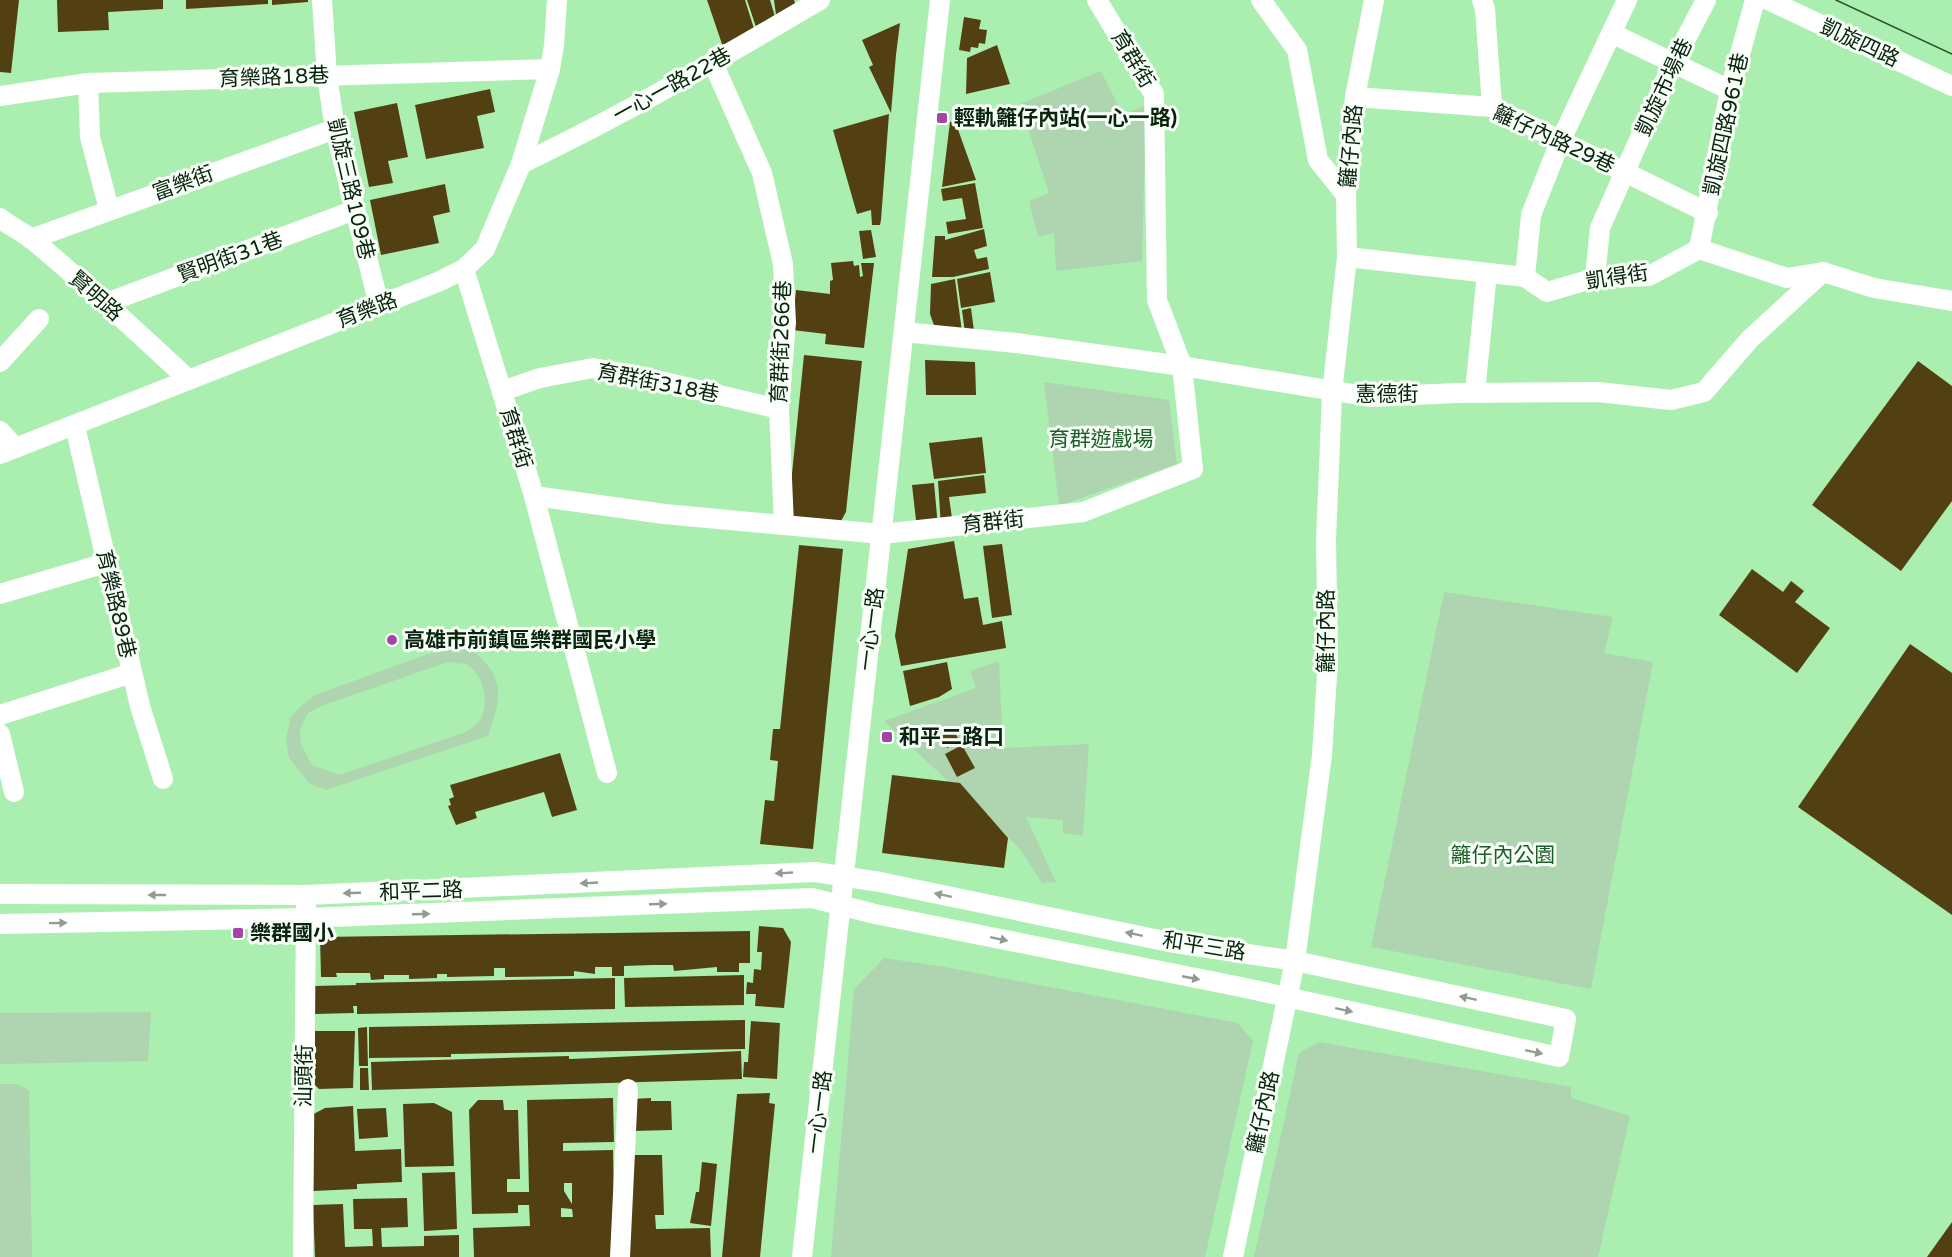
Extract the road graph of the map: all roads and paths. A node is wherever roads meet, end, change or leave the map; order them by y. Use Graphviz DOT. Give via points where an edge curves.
graph roads {
  1 [pos="322,0"];
  2 [pos="557,0"];
  3 [pos="820,0"];
  4 [pos="940,0"];
  5 [pos="1097,0"];
  6 [pos="1261,0"];
  7 [pos="1374,0"];
  8 [pos="1482,0"];
  9 [pos="1627,0"];
  10 [pos="1706,0"];
  11 [pos="1755,0"];
  12 [pos="1768,0"];
  13 [pos="1611,33"];
  14 [pos="713,63"];
  15 [pos="1673,63"];
  16 [pos="550,69"];
  17 [pos="327,75"];
  18 [pos="88,83"];
  19 [pos="1952,86"];
  20 [pos="1730,90"];
  21 [pos="0,96"];
  22 [pos="1355,97"];
  23 [pos="1492,106"];
  24 [pos="335,129"];
  25 [pos="1560,142"];
  26 [pos="521,164"];
  27 [pos="1626,173"];
  28 [pos="1346,195"];
  29 [pos="109,209"];
  30 [pos="355,210"];
  31 [pos="1708,213"];
  32 [pos="4,229"];
  33 [pos="31,239"];
  34 [pos="1700,249"];
  35 [pos="1347,257"];
  36 [pos="464,269"];
  37 [pos="1823,272"];
  38 [pos="1487,273"];
  39 [pos="1525,277"];
  40 [pos="1595,278"];
  41 [pos="1952,301"];
  42 [pos="106,303"];
  43 [pos="380,305"];
  44 [pos="39,319"];
  45 [pos="903,332"];
  46 [pos="0,362"];
  47 [pos="1182,366"];
  48 [pos="188,379"];
  49 [pos="502,391"];
  50 [pos="1332,393"];
  51 [pos="1475,393"];
  52 [pos="779,409"];
  53 [pos="75,426"];
  54 [pos="0,431"];
  55 [pos="8,451"];
  56 [pos="534,496"];
  57 [pos="784,525"];
  58 [pos="882,534"];
  59 [pos="106,563"];
  60 [pos="0,594"];
  61 [pos="132,673"];
  62 [pos="0,715"];
  63 [pos="0,734"];
  64 [pos="607,773"];
  65 [pos="163,779"];
  66 [pos="14,792"];
  67 [pos="842,876"];
  68 [pos="0,894"];
  69 [pos="306,895"];
  70 [pos="840,904"];
  71 [pos="306,918"];
  72 [pos="0,924"];
  73 [pos="1295,961"];
  74 [pos="1286,998"];
  75 [pos="628,1089"];
  76 [pos="303,1257"];
  77 [pos="620,1257"];
  78 [pos="802,1257"];
  79 [pos="1233,1257"];
  1 -- 17 [label="street, 凱旋三路109巷"];
  2 -- 16 [label="street, 育樂路"];
  3 -- 14 [label="street, 一心一路22巷"];
  4 -- 45 [label="street, 一心一路"];
  5 -- 47 [label="street, 育群街" via="1154,94 1157,300"];
  6 -- 28 [label="street" via="1297,50 1318,160"];
  7 -- 22 [label="street, 籬仔內路"];
  8 -- 23 [label="street"];
  9 -- 13 [label="street"];
  10 -- 15 [label="street, 凱旋市場巷"];
  11 -- 20 [label="street, 凱旋四路961巷"];
  12 -- 19 [label="street, 凱旋四路"];
  13 -- 15 [label="street"];
  13 -- 25 [label="street"];
  14 -- 26 [label="street, 一心一路22巷"];
  14 -- 52 [label="street, 育群街266巷" via="762,173 783,264 786,322"];
  15 -- 20 [label="street"];
  15 -- 27 [label="street, 凱旋市場巷"];
  16 -- 17 [label="street, 育樂路18巷"];
  16 -- 26 [label="street, 育樂路"];
  17 -- 18 [label="street, 育樂路18巷"];
  17 -- 24 [label="street, 凱旋三路109巷"];
  18 -- 21 [label="street, 育樂路18巷"];
  18 -- 29 [label="street" via="90,137"];
  20 -- 31 [label="street, 凱旋四路961巷"];
  22 -- 23 [label="street, 籬仔內路29巷"];
  22 -- 28 [label="street, 籬仔內路"];
  23 -- 25 [label="street, 籬仔內路29巷"];
  24 -- 29 [label="street, 富樂街"];
  24 -- 30 [label="street, 凱旋三路109巷"];
  25 -- 27 [label="street, 籬仔內路29巷"];
  25 -- 39 [label="street" via="1531,215"];
  26 -- 36 [label="street, 育樂路" via="485,249"];
  27 -- 31 [label="street, 籬仔內路29巷"];
  27 -- 40 [label="street, 凱旋市場巷" via="1600,228"];
  28 -- 35 [label="street, 籬仔內路"];
  29 -- 33 [label="street, 富樂街"];
  30 -- 42 [label="street, 賢明街31巷"];
  30 -- 43 [label="street, 凱旋三路109巷"];
  31 -- 34 [label="street, 凱旋四路961巷"];
  32 -- 33 [label="street, 賢明路"];
  33 -- 42 [label="street, 賢明路"];
  34 -- 37 [label="street" via="1787,278"];
  34 -- 40 [label="street, 凱得街" via="1648,276"];
  35 -- 38 [label="street, 凱得街"];
  35 -- 50 [label="street, 籬仔內路"];
  36 -- 43 [label="street, 育樂路"];
  36 -- 49 [label="street, 育群街"];
  37 -- 41 [label="street" via="1874,288"];
  37 -- 51 [label="street, 憲德街" via="1750,339 1704,392 1671,400 1598,392"];
  38 -- 39 [label="street, 凱得街"];
  38 -- 51 [label="street"];
  39 -- 40 [label="street, 凱得街" via="1547,292"];
  42 -- 48 [label="street, 賢明路"];
  43 -- 48 [label="street, 育樂路"];
  44 -- 46 [label="street"];
  45 -- 47 [label="street, 憲德街"];
  45 -- 58 [label="street, 一心一路"];
  47 -- 50 [label="street, 憲德街"];
  47 -- 58 [label="street, 育群街" via="1193,469 1083,512"];
  48 -- 53 [label="street, 育樂路"];
  49 -- 52 [label="street, 育群街318巷" via="540,378 593,368"];
  49 -- 56 [label="street, 育群街"];
  50 -- 51 [label="street, 憲德街" via="1371,397"];
  50 -- 73 [label="street, 籬仔內路" via="1326,540 1328,659 1322,744"];
  52 -- 57 [label="street, 育群街266巷"];
  53 -- 55 [label="street, 育樂路"];
  53 -- 59 [label="street, 育樂路89巷"];
  54 -- 55 [label="street"];
  56 -- 57 [label="street, 育群街"];
  56 -- 64 [label="street"];
  57 -- 58 [label="street, 育群街"];
  58 -- 67 [label="street, 一心一路"];
  59 -- 60 [label="street"];
  59 -- 61 [label="street, 育樂路89巷"];
  61 -- 62 [label="street"];
  61 -- 65 [label="street, 育樂路89巷"];
  63 -- 66 [label="street"];
  67 -- 69 [label="street, 和平二路, one-way" via="815,872"];
  67 -- 70 [label="street, 一心一路"];
  73 -- 67 [label="street, 和平三路, one-way" via="1169,942"];
  69 -- 68 [label="street, 和平二路, one-way"];
  69 -- 71 [label="street, 汕頭街"];
  71 -- 70 [label="street, 和平二路, one-way" via="812,898"];
  70 -- 74 [label="street, 和平三路, one-way"];
  70 -- 78 [label="street, 一心一路"];
  72 -- 71 [label="street, 和平二路, one-way"];
  71 -- 76 [label="street, 汕頭街"];
  73 -- 74 [label="street, 籬仔內路"];
  74 -- 73 [label="street, 和平三路, one-way" via="1559,1057 1566,1019"];
  74 -- 79 [label="street, 籬仔內路"];
  75 -- 77 [label="street"];
}
